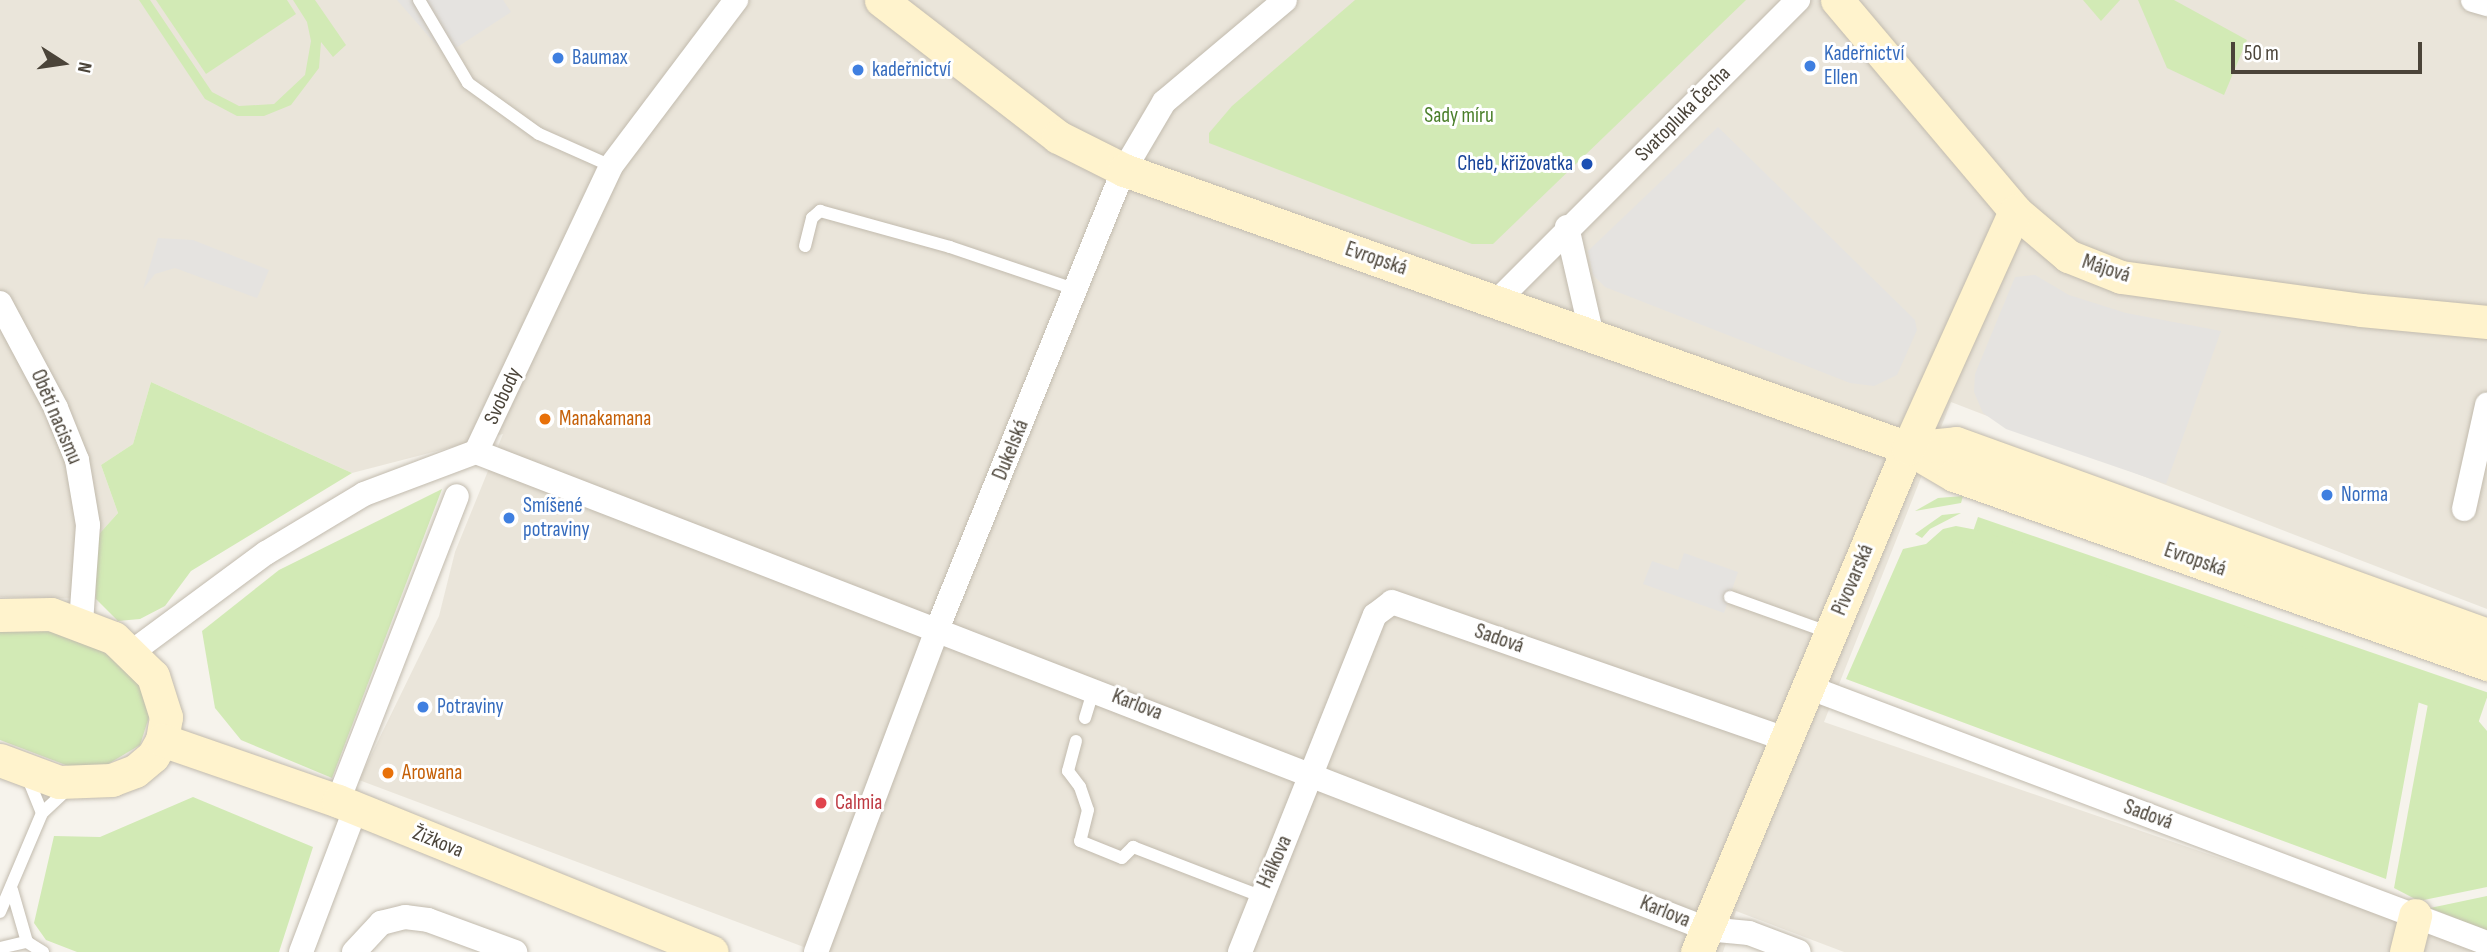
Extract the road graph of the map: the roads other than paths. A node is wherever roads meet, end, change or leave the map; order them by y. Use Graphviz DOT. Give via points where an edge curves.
graph roads {
  1 [pos="419,0"];
  2 [pos="736,0"];
  3 [pos="881,0"];
  4 [pos="1285,0"];
  5 [pos="1798,0"];
  6 [pos="1837,0"];
  7 [pos="2473,0"];
  8 [pos="2487,4"];
  9 [pos="611,166"];
  10 [pos="1124,170"];
  11 [pos="2015,211"];
  12 [pos="1567,227"];
  13 [pos="805,246"];
  14 [pos="1077,290"];
  15 [pos="1497,301"];
  16 [pos="0,303"];
  17 [pos="2487,322"];
  18 [pos="1592,336"];
  19 [pos="2487,405"];
  20 [pos="1908,448"];
  21 [pos="475,452"];
  22 [pos="457,496"];
  23 [pos="2464,509"];
  24 [pos="1730,597"];
  25 [pos="0,615"];
  26 [pos="81,622"];
  27 [pos="938,628"];
  28 [pos="1831,633"];
  29 [pos="2487,635"];
  30 [pos="132,652"];
  31 [pos="2487,664"];
  32 [pos="1808,687"];
  33 [pos="1094,689"];
  34 [pos="1085,718"];
  35 [pos="1786,739"];
  36 [pos="162,740"];
  37 [pos="1076,741"];
  38 [pos="13,766"];
  39 [pos="1314,773"];
  40 [pos="75,783"];
  41 [pos="347,806"];
  42 [pos="41,813"];
  43 [pos="12,890"];
  44 [pos="1260,896"];
  45 [pos="0,912"];
  46 [pos="2415,915"];
  47 [pos="1702,940"];
  48 [pos="27,942"];
  49 [pos="2487,943"];
  50 [pos="0,948"];
  51 [pos="43,952"];
  52 [pos="301,952"];
  53 [pos="354,952"];
  54 [pos="514,952"];
  55 [pos="712,952"];
  56 [pos="816,952"];
  57 [pos="1240,952"];
  58 [pos="1799,952"];
  59 [pos="2406,952"];
  1 -- 9 [label="lane" via="468,83 539,134"];
  2 -- 9 [label="street, Svobody"];
  3 -- 10 [label="street, Evropská" via="1058,138"];
  4 -- 10 [label="street, Dukelská" via="1164,102"];
  5 -- 12 [label="street, Svatopluka Čecha"];
  6 -- 11 [label="street, Májová"];
  7 -- 8 [label="street"];
  9 -- 21 [label="street, Svobody"];
  10 -- 14 [label="street, Dukelská"];
  10 -- 15 [label="street, Evropská"];
  11 -- 17 [label="street, Májová" via="2053,247 2121,277"];
  11 -- 20 [label="street, Pivovarská"];
  12 -- 15 [label="street, Svatopluka Čecha"];
  12 -- 18 [label="street"];
  13 -- 14 [label="lane" via="812,218 820,211 950,247"];
  14 -- 27 [label="street, Dukelská"];
  15 -- 18 [label="street, Evropská"];
  16 -- 26 [label="street, Obětí nacismu" via="56,408 77,460 88,525"];
  18 -- 20 [label="street, Evropská"];
  19 -- 23 [label="street"];
  20 -- 28 [label="street, Pivovarská"];
  20 -- 29 [label="street, Evropská" via="1956,443"];
  20 -- 31 [label="street, Evropská" via="1954,475"];
  21 -- 27 [label="street, Karlova"];
  21 -- 30 [label="street" via="363,494 266,553"];
  22 -- 41 [label="street"];
  24 -- 28 [label="lane"];
  25 -- 26 [label="street" via="40,613"];
  26 -- 30 [label="street"];
  27 -- 33 [label="street, Karlova"];
  27 -- 56 [label="street, Dukelská"];
  28 -- 32 [label="street, Pivovarská"];
  30 -- 36 [label="street" via="162,693 166,717"];
  32 -- 35 [label="street, Pivovarská"];
  32 -- 46 [label="street, Sadová"];
  33 -- 34 [label="lane"];
  33 -- 39 [label="street, Karlova"];
  35 -- 39 [label="street, Sadová" via="1392,602 1375,615"];
  35 -- 47 [label="street, Pivovarská"];
  36 -- 40 [label="street" via="153,756 130,774"];
  36 -- 41 [label="street, Žižkova"];
  37 -- 44 [label="lane" via="1068,772 1080,787 1088,810 1080,841 1122,858 1133,847"];
  38 -- 40 [label="street"];
  38 -- 42 [label="lane"];
  39 -- 44 [label="street, Hálkova"];
  39 -- 47 [label="street, Karlova"];
  40 -- 42 [label="lane"];
  41 -- 52 [label="street"];
  41 -- 55 [label="street, Žižkova"];
  42 -- 43 [label="lane"];
  43 -- 45 [label="lane"];
  43 -- 48 [label="lane"];
  44 -- 57 [label="street, Hálkova"];
  46 -- 49 [label="street, Sadová"];
  46 -- 59 [label="street"];
  47 -- 58 [label="street, Karlova" via="1749,933"];
  48 -- 50 [label="lane"];
  48 -- 51 [label="lane"];
  53 -- 54 [label="street" via="380,923 405,916"];
}
